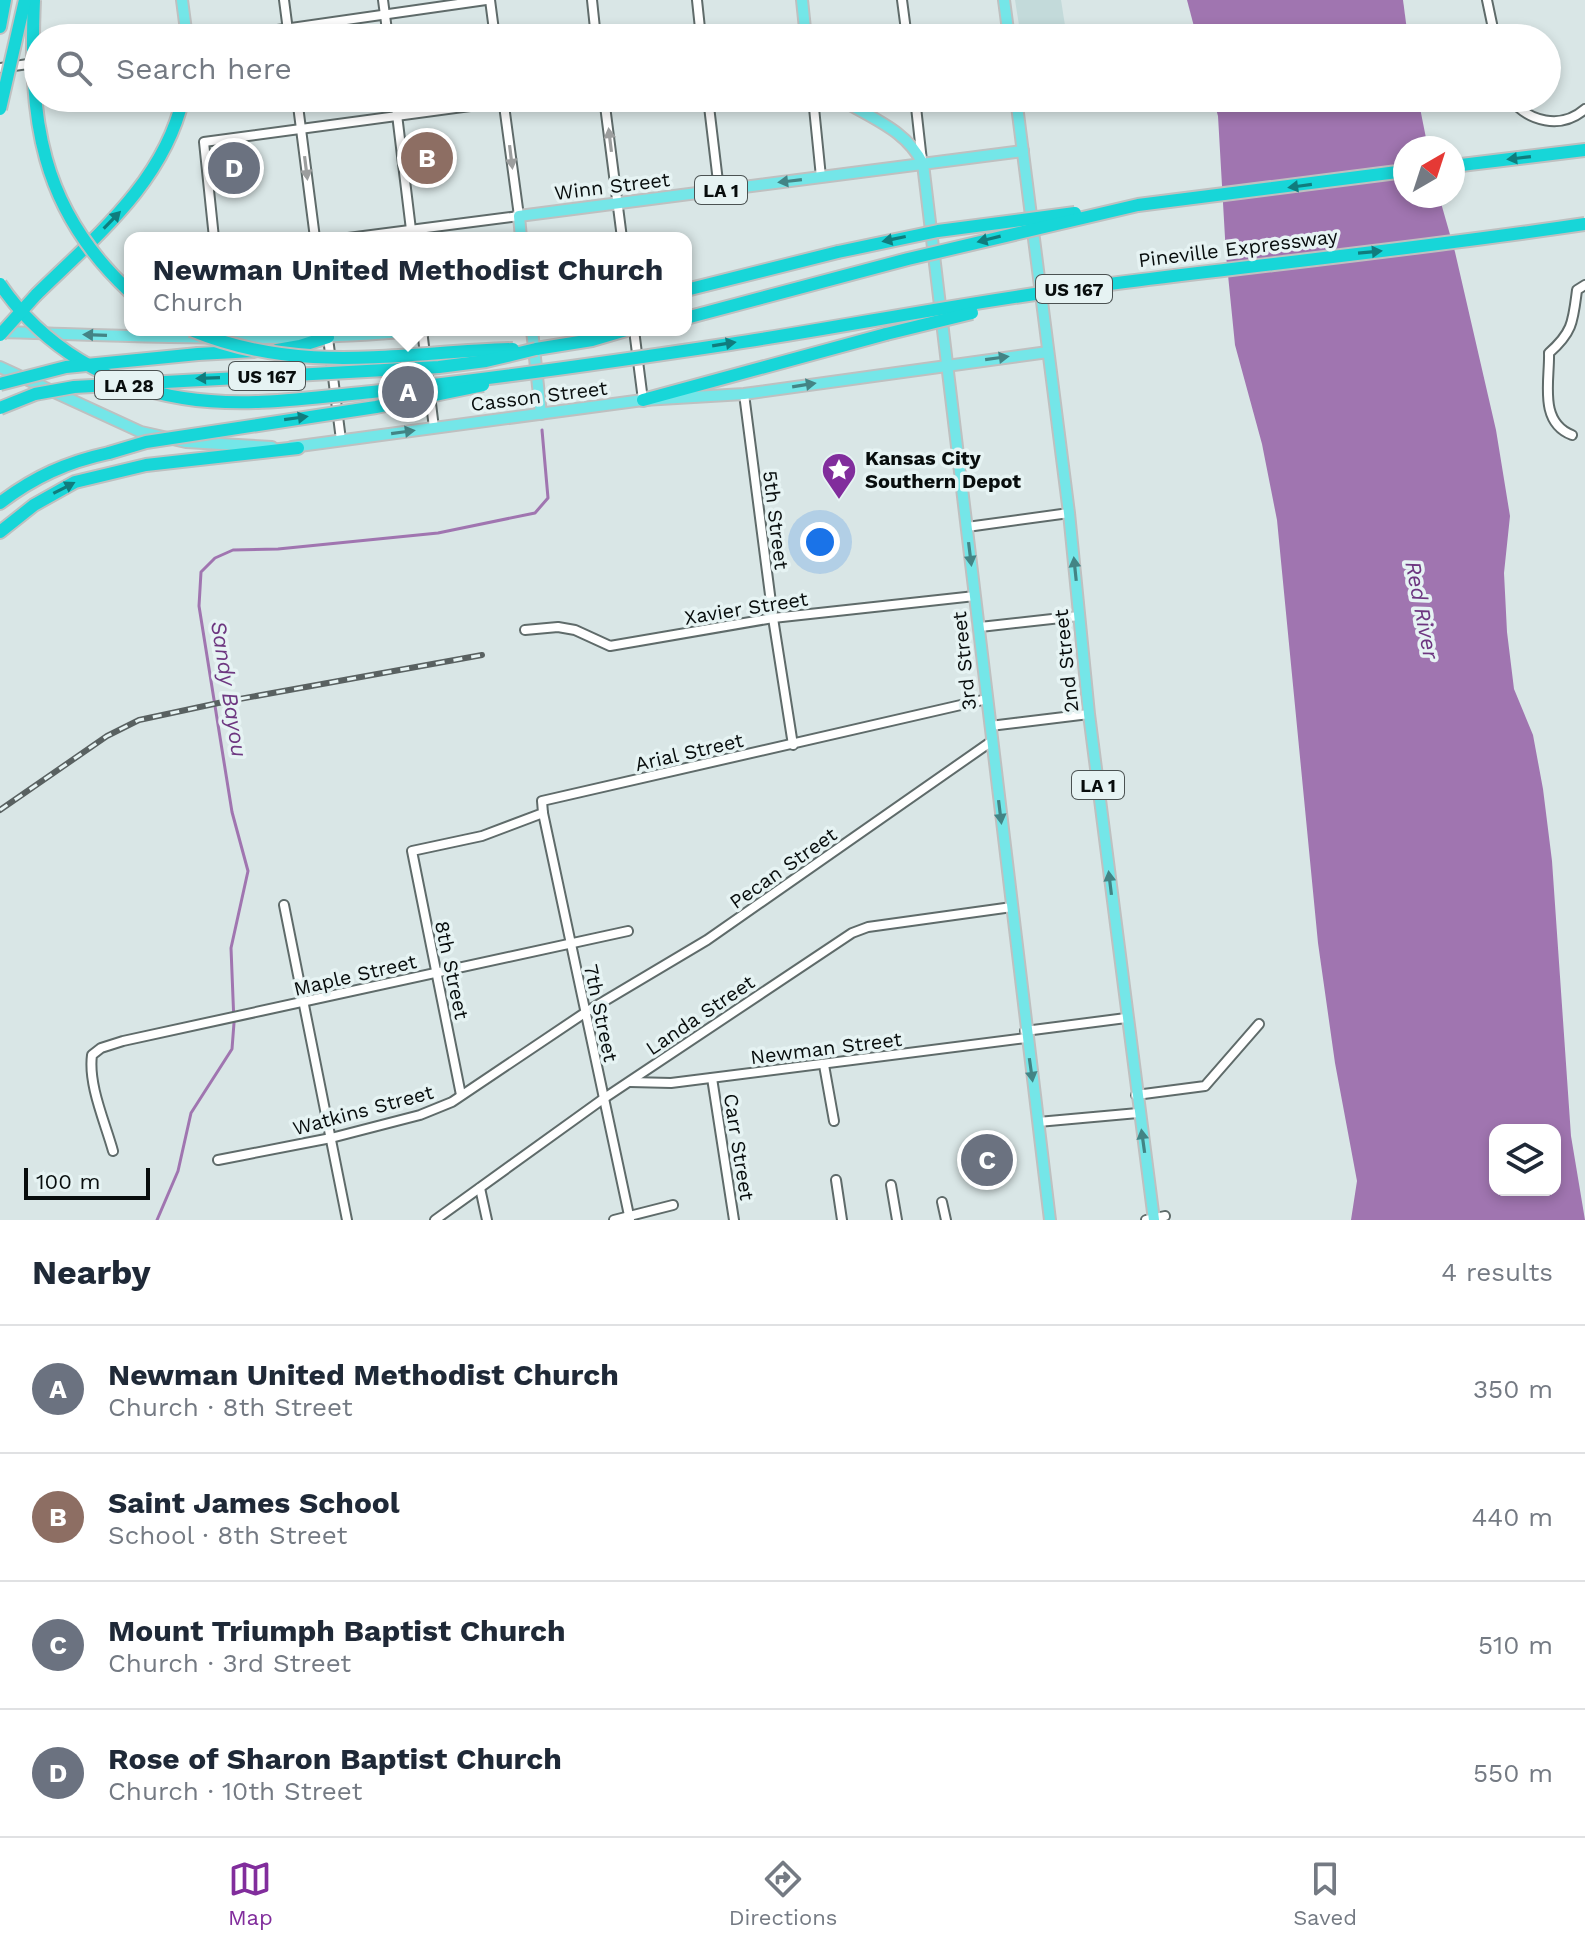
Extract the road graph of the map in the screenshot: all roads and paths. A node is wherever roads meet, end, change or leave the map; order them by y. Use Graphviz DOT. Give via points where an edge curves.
graph roads {
  1 [pos="5,0"];
  2 [pos="25,0"];
  3 [pos="34,0"];
  4 [pos="182,0"];
  5 [pos="284,0"];
  6 [pos="383,0"];
  7 [pos="488,0"];
  8 [pos="592,0"];
  9 [pos="697,0"];
  10 [pos="802,0"];
  11 [pos="902,0"];
  12 [pos="1004,0"];
  13 [pos="1487,0"];
  14 [pos="385,14"];
  15 [pos="34,24"];
  16 [pos="185,24"];
  17 [pos="288,24"];
  18 [pos="310,24"];
  19 [pos="386,24"];
  20 [pos="492,24"];
  21 [pos="595,24"];
  22 [pos="700,24"];
  23 [pos="805,24"];
  24 [pos="905,24"];
  25 [pos="1007,24"];
  26 [pos="1492,24"];
  27 [pos="0,27"];
  28 [pos="24,65"];
  29 [pos="0,68"];
  30 [pos="0,109"];
  31 [pos="1585,109"];
  32 [pos="38,112"];
  33 [pos="179,112"];
  34 [pos="299,112"];
  35 [pos="397,112"];
  36 [pos="424,112"];
  37 [pos="505,112"];
  38 [pos="606,112"];
  39 [pos="710,112"];
  40 [pos="814,112"];
  41 [pos="862,112"];
  42 [pos="917,112"];
  43 [pos="1018,112"];
  44 [pos="1524,112"];
  45 [pos="397,116"];
  46 [pos="301,129"];
  47 [pos="1585,150"];
  48 [pos="1023,151"];
  49 [pos="923,164"];
  50 [pos="1465,165"];
  51 [pos="1393,173"];
  52 [pos="821,177"];
  53 [pos="719,190"];
  54 [pos="618,203"];
  55 [pos="1138,205"];
  56 [pos="519,216"];
  57 [pos="1585,224"];
  58 [pos="213,232"];
  59 [pos="314,232"];
  60 [pos="411,232"];
  61 [pos="423,232"];
  62 [pos="520,232"];
  63 [pos="621,232"];
  64 [pos="0,284"];
  65 [pos="124,286"];
  66 [pos="1582,286"];
  67 [pos="692,288"];
  68 [pos="1057,291"];
  69 [pos="692,316"];
  70 [pos="0,333"];
  71 [pos="210,336"];
  72 [pos="308,336"];
  73 [pos="322,336"];
  74 [pos="327,336"];
  75 [pos="424,336"];
  76 [pos="533,336"];
  77 [pos="606,336"];
  78 [pos="635,336"];
  79 [pos="298,337"];
  80 [pos="536,349"];
  81 [pos="1048,352"];
  82 [pos="947,365"];
  83 [pos="0,367"];
  84 [pos="564,369"];
  85 [pos="0,384"];
  86 [pos="744,394"];
  87 [pos="643,400"];
  88 [pos="0,408"];
  89 [pos="541,414"];
  90 [pos="434,428"];
  91 [pos="1572,435"];
  92 [pos="341,440"];
  93 [pos="298,448"];
  94 [pos="0,503"];
  95 [pos="1069,513"];
  96 [pos="967,527"];
  97 [pos="0,532"];
  98 [pos="975,596"];
  99 [pos="1079,616"];
  100 [pos="773,618"];
  101 [pos="980,627"];
  102 [pos="525,630"];
  103 [pos="987,699"];
  104 [pos="1089,714"];
  105 [pos="990,726"];
  106 [pos="992,741"];
  107 [pos="793,745"];
  108 [pos="543,813"];
  109 [pos="412,851"];
  110 [pos="284,905"];
  111 [pos="1012,907"];
  112 [pos="628,931"];
  113 [pos="570,944"];
  114 [pos="437,974"];
  115 [pos="304,1003"];
  116 [pos="586,1012"];
  117 [pos="1126,1018"];
  118 [pos="1259,1024"];
  119 [pos="1026,1034"];
  120 [pos="824,1065"];
  121 [pos="712,1078"];
  122 [pos="628,1082"];
  123 [pos="461,1095"];
  124 [pos="1136,1095"];
  125 [pos="603,1099"];
  126 [pos="1138,1113"];
  127 [pos="834,1121"];
  128 [pos="1038,1122"];
  129 [pos="331,1138"];
  130 [pos="113,1151"];
  131 [pos="218,1160"];
  132 [pos="836,1180"];
  133 [pos="891,1185"];
  134 [pos="480,1188"];
  135 [pos="942,1202"];
  136 [pos="673,1205"];
  137 [pos="629,1218"];
  138 [pos="1155,1219"];
  139 [pos="347,1220"];
  140 [pos="435,1220"];
  141 [pos="487,1220"];
  142 [pos="614,1220"];
  143 [pos="734,1220"];
  144 [pos="842,1220"];
  145 [pos="897,1220"];
  146 [pos="946,1220"];
  147 [pos="1050,1220"];
  1 -- 27 [label="highway"];
  2 -- 30 [label="highway, bridge"];
  3 -- 15 [label="highway, bridge"];
  4 -- 16 [label="main road"];
  5 -- 17 [label="street"];
  6 -- 14 [label="street"];
  7 -- 14 [label="street"];
  7 -- 20 [label="street"];
  8 -- 21 [label="street"];
  9 -- 22 [label="street"];
  10 -- 23 [label="main road"];
  11 -- 24 [label="street"];
  12 -- 25 [label="main road"];
  13 -- 26 [label="street"];
  14 -- 18 [label="street"];
  14 -- 19 [label="street"];
  28 -- 29 [label="street"];
  31 -- 44 [label="street" via="1544,122"];
  32 -- 65 [label="highway, bridge" via="43,153 65,212"];
  70 -- 33 [label="highway, one-way, bridge" via="145,182"];
  34 -- 46 [label="street"];
  35 -- 45 [label="street"];
  36 -- 45 [label="street"];
  37 -- 56 [label="street, one-way"];
  54 -- 38 [label="street, one-way"];
  39 -- 53 [label="street"];
  40 -- 52 [label="street"];
  41 -- 49 [label="main road" via="905,138"];
  42 -- 49 [label="street, 3rd Street"];
  43 -- 48 [label="main road, 2nd Street"];
  45 -- 46 [label="street"];
  45 -- 60 [label="street"];
  46 -- 58 [label="street" via="204,142"];
  46 -- 59 [label="street, one-way"];
  47 -- 50 [label="highway, one-way"];
  48 -- 49 [label="main road, Winn Street / LA 1"];
  48 -- 81 [label="main road, 2nd Street / LA 1"];
  49 -- 52 [label="main road, Winn Street / LA 1"];
  49 -- 82 [label="main road, 3rd Street"];
  51 -- 55 [label="highway, one-way, bridge"];
  52 -- 53 [label="main road, Winn Street / LA 1, one-way"];
  53 -- 54 [label="main road, Winn Street / LA 1"];
  54 -- 56 [label="main road, Winn Street / LA 1"];
  54 -- 63 [label="street"];
  55 -- 67 [label="highway, one-way, bridge" via="938,231"];
  55 -- 69 [label="highway, one-way, bridge"];
  56 -- 61 [label="street, Winn Street"];
  56 -- 62 [label="main road"];
  68 -- 57 [label="highway, Pineville Expressway / US 167, one-way, bridge"];
  64 -- 84 [label="highway, LA 28, bridge" via="42,333 81,361 138,388 186,399 294,400"];
  66 -- 91 [label="street" via="1571,328 1549,353 1546,390 1551,413"];
  84 -- 68 [label="highway, Pineville Expressway / US 167, one-way, bridge"];
  68 -- 87 [label="highway, bridge"];
  79 -- 70 [label="main road, one-way"];
  71 -- 80 [label="highway, bridge" via="322,359"];
  72 -- 79 [label="main road"];
  73 -- 85 [label="highway, bridge" via="287,349 66,367"];
  74 -- 92 [label="street"];
  75 -- 90 [label="street"];
  76 -- 89 [label="main road"];
  77 -- 80 [label="highway, US 167"];
  78 -- 87 [label="street"];
  80 -- 88 [label="highway, US 167, one-way, bridge" via="439,367 74,387"];
  82 -- 81 [label="main road, Casson Street, one-way"];
  81 -- 95 [label="main road, 2nd Street / LA 1"];
  86 -- 82 [label="main road, Casson Street, one-way"];
  82 -- 96 [label="main road, 3rd Street"];
  83 -- 93 [label="main road, Casson Street" via="141,432 186,442"];
  94 -- 84 [label="highway, US 167, one-way, bridge" via="39,476 76,460 146,442 376,407"];
  86 -- 87 [label="main road, Casson Street"];
  86 -- 100 [label="street, 5th Street"];
  87 -- 89 [label="main road, Casson Street"];
  89 -- 90 [label="main road, Casson Street"];
  92 -- 90 [label="main road, Casson Street, one-way"];
  92 -- 93 [label="main road, Casson Street"];
  97 -- 93 [label="highway, one-way" via="75,482 146,465"];
  95 -- 96 [label="street"];
  99 -- 95 [label="main road, 2nd Street / LA 1, one-way"];
  96 -- 98 [label="main road, 3rd Street, one-way"];
  98 -- 100 [label="street, Xavier Street"];
  98 -- 101 [label="main road, 3rd Street"];
  99 -- 101 [label="street"];
  99 -- 104 [label="main road, 2nd Street / LA 1"];
  100 -- 102 [label="street, Xavier Street" via="610,646 575,630"];
  100 -- 107 [label="street, 5th Street"];
  101 -- 103 [label="main road, 3rd Street"];
  103 -- 105 [label="main road, 3rd Street"];
  103 -- 107 [label="street, Arial Street"];
  104 -- 105 [label="street"];
  117 -- 104 [label="main road, 2nd Street / LA 1, one-way"];
  105 -- 106 [label="main road, 3rd Street"];
  106 -- 111 [label="main road, 3rd Street, one-way"];
  106 -- 116 [label="street, Pecan Street" via="707,940"];
  107 -- 108 [label="street, Arial Street" via="542,801"];
  108 -- 109 [label="street, Arial Street" via="482,836"];
  108 -- 113 [label="street, 7th Street"];
  109 -- 114 [label="street, 8th Street"];
  110 -- 115 [label="street"];
  111 -- 119 [label="main road, 3rd Street"];
  111 -- 122 [label="street, Landa Street" via="852,933"];
  112 -- 113 [label="street, Maple Street"];
  113 -- 114 [label="street, Maple Street"];
  113 -- 116 [label="street, 7th Street"];
  114 -- 115 [label="street, Maple Street"];
  114 -- 123 [label="street, 8th Street"];
  115 -- 129 [label="street"];
  115 -- 130 [label="street, Maple Street" via="101,1048 92,1055 94,1083"];
  116 -- 123 [label="street, Watkins Street"];
  116 -- 125 [label="street, 7th Street"];
  117 -- 119 [label="street, Newman Street"];
  117 -- 124 [label="main road, 2nd Street / LA 1"];
  118 -- 124 [label="street" via="1205,1086"];
  119 -- 120 [label="street, Newman Street"];
  119 -- 128 [label="main road, 3rd Street, one-way"];
  120 -- 121 [label="street, Newman Street"];
  120 -- 127 [label="street"];
  121 -- 122 [label="street, Newman Street"];
  121 -- 143 [label="street, Carr Street"];
  122 -- 125 [label="street, Landa Street"];
  123 -- 129 [label="street, Watkins Street" via="420,1115"];
  124 -- 126 [label="main road, 2nd Street / LA 1"];
  125 -- 134 [label="street, Landa Street"];
  125 -- 137 [label="street, 7th Street"];
  126 -- 128 [label="street"];
  138 -- 126 [label="main road, 2nd Street / LA 1, one-way"];
  128 -- 147 [label="main road, 3rd Street"];
  129 -- 131 [label="street, Watkins Street"];
  129 -- 139 [label="street"];
  132 -- 144 [label="street"];
  133 -- 145 [label="street"];
  134 -- 140 [label="street, Landa Street"];
  134 -- 141 [label="street"];
  135 -- 146 [label="street"];
  136 -- 137 [label="street"];
  137 -- 142 [label="street"];
}
